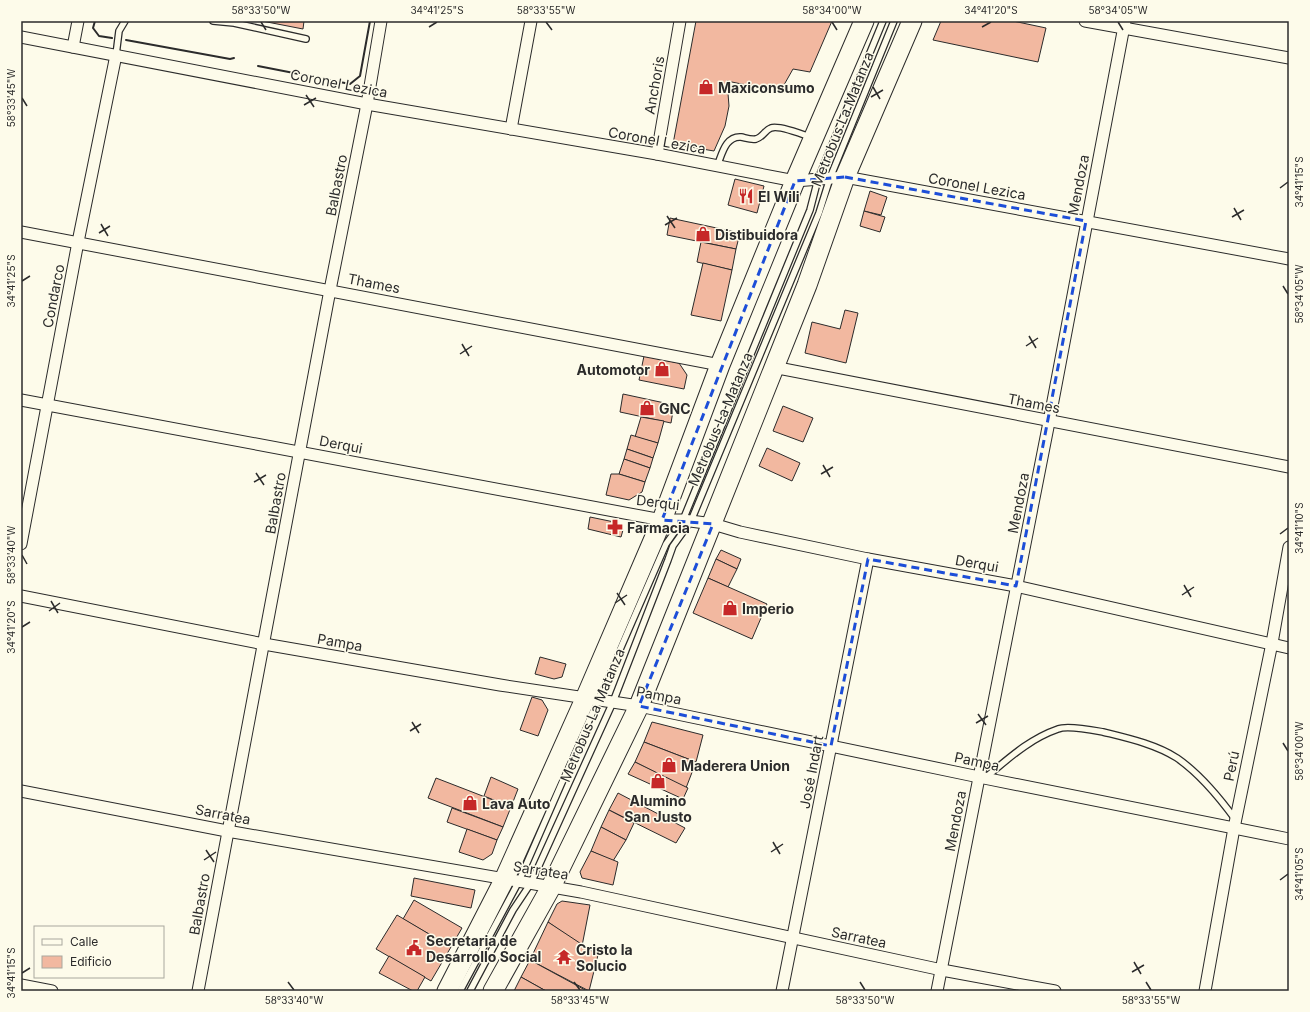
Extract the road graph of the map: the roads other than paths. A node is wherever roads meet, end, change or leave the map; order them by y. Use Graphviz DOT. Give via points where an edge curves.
graph roads {
  1 [pos="78,21"];
  2 [pos="125,21"];
  3 [pos="213,21"];
  4 [pos="381,21"];
  5 [pos="530,21"];
  6 [pos="680,21"];
  7 [pos="864,21"];
  8 [pos="883,21"];
  9 [pos="894,21"];
  10 [pos="912,21"];
  11 [pos="1085,21"];
  12 [pos="1124,25"];
  13 [pos="21,37"];
  14 [pos="306,39"];
  15 [pos="73,47"];
  16 [pos="116,55"];
  17 [pos="1289,58"];
  18 [pos="367,104"];
  19 [pos="511,129"];
  20 [pos="814,138"];
  21 [pos="656,154"];
  22 [pos="717,166"];
  23 [pos="837,177"];
  24 [pos="818,179"];
  25 [pos="795,181"];
  26 [pos="1086,221"];
  27 [pos="21,232"];
  28 [pos="78,242"];
  29 [pos="1289,259"];
  30 [pos="330,290"];
  31 [pos="720,365"];
  32 [pos="773,367"];
  33 [pos="21,400"];
  34 [pos="48,404"];
  35 [pos="1049,422"];
  36 [pos="300,451"];
  37 [pos="1289,467"];
  38 [pos="662,520"];
  39 [pos="687,521"];
  40 [pos="713,524"];
  41 [pos="21,544"];
  42 [pos="1289,547"];
  43 [pos="868,559"];
  44 [pos="1016,586"];
  45 [pos="21,596"];
  46 [pos="1272,643"];
  47 [pos="264,644"];
  48 [pos="1289,648"];
  49 [pos="592,699"];
  50 [pos="614,702"];
  51 [pos="639,706"];
  52 [pos="831,746"];
  53 [pos="982,778"];
  54 [pos="21,791"];
  55 [pos="1235,824"];
  56 [pos="227,831"];
  57 [pos="1289,839"];
  58 [pos="511,880"];
  59 [pos="531,883"];
  60 [pos="551,887"];
  61 [pos="793,938"];
  62 [pos="942,970"];
  63 [pos="21,985"];
  64 [pos="52,991"];
  65 [pos="198,991"];
  66 [pos="447,991"];
  67 [pos="460,991"];
  68 [pos="470,991"];
  69 [pos="493,991"];
  70 [pos="782,991"];
  71 [pos="937,991"];
  72 [pos="1054,991"];
  73 [pos="1206,991"];
  1 -- 15 [label="street"];
  2 -- 16 [label="lane" via="119,31"];
  3 -- 14 [label="lane" via="234,23"];
  4 -- 18 [label="street, Balbastro"];
  5 -- 19 [label="street"];
  6 -- 21 [label="street, Anchoris"];
  7 -- 20 [label="highway"];
  8 -- 24 [label="lane, Metrobus La Matanza"];
  9 -- 23 [label="lane, Metrobus La Matanza"];
  10 -- 23 [label="highway"];
  11 -- 12 [label="street"];
  12 -- 17 [label="street"];
  12 -- 26 [label="street, Mendoza"];
  13 -- 15 [label="street, Coronel Lezica"];
  15 -- 16 [label="street, Coronel Lezica"];
  16 -- 18 [label="street, Coronel Lezica"];
  16 -- 28 [label="street, Condarco"];
  18 -- 19 [label="street, Coronel Lezica"];
  18 -- 30 [label="street, Balbastro"];
  19 -- 21 [label="street, Coronel Lezica"];
  20 -- 22 [label="lane" via="776,127 768,130 760,138 732,139 728,142"];
  20 -- 25 [label="highway"];
  21 -- 22 [label="street, Coronel Lezica"];
  22 -- 25 [label="street, Coronel Lezica"];
  23 -- 24 [label="street, Coronel Lezica"];
  23 -- 26 [label="street, Coronel Lezica"];
  23 -- 32 [label="highway" via="807,285"];
  23 -- 39 [label="lane, Metrobus La Matanza" via="816,220"];
  24 -- 25 [label="street, Coronel Lezica"];
  24 -- 39 [label="lane, Metrobus La Matanza" via="810,210"];
  25 -- 31 [label="highway"];
  26 -- 29 [label="street, Coronel Lezica"];
  26 -- 35 [label="street, Mendoza"];
  27 -- 28 [label="street, Thames"];
  28 -- 30 [label="street, Thames"];
  28 -- 34 [label="street, Condarco"];
  30 -- 31 [label="street, Thames"];
  30 -- 36 [label="street, Balbastro"];
  31 -- 38 [label="highway"];
  32 -- 35 [label="street, Thames"];
  32 -- 40 [label="highway"];
  33 -- 34 [label="street, Derqui"];
  34 -- 36 [label="street, Derqui"];
  34 -- 41 [label="street, Condarco"];
  35 -- 37 [label="street, Thames"];
  35 -- 44 [label="street, Mendoza"];
  36 -- 38 [label="street, Derqui"];
  36 -- 47 [label="street, Balbastro"];
  38 -- 39 [label="street, Derqui"];
  38 -- 49 [label="highway"];
  39 -- 40 [label="street, Derqui"];
  39 -- 49 [label="lane, Metrobus La Matanza" via="666,544"];
  39 -- 50 [label="lane, Metrobus La Matanza" via="674,546"];
  40 -- 43 [label="street, Derqui"];
  40 -- 51 [label="highway"];
  42 -- 46 [label="street, Perú"];
  43 -- 44 [label="street, Derqui"];
  43 -- 52 [label="street, José Indart"];
  44 -- 46 [label="street, Derqui"];
  44 -- 53 [label="street, Mendoza"];
  45 -- 47 [label="street, Pampa"];
  46 -- 48 [label="street, Derqui"];
  46 -- 55 [label="street, Perú"];
  47 -- 49 [label="street, Pampa"];
  47 -- 56 [label="street, Balbastro"];
  49 -- 50 [label="street, Pampa"];
  49 -- 58 [label="highway"];
  50 -- 51 [label="street, Pampa"];
  50 -- 59 [label="lane, Metrobus La Matanza"];
  51 -- 52 [label="street, Pampa"];
  51 -- 60 [label="highway"];
  52 -- 53 [label="street, Pampa"];
  52 -- 61 [label="street, José Indart"];
  53 -- 55 [label="street, Pampa"];
  53 -- 55 [label="lane" via="1019,749 1059,728 1091,730 1129,738 1176,758 1204,782"];
  53 -- 62 [label="street, Mendoza"];
  54 -- 56 [label="street, Sarratea"];
  55 -- 57 [label="street, Pampa"];
  55 -- 73 [label="street, Perú"];
  56 -- 58 [label="street, Sarratea"];
  56 -- 65 [label="street, Balbastro"];
  58 -- 59 [label="street, Sarratea"];
  58 -- 66 [label="highway"];
  58 -- 67 [label="lane"];
  59 -- 60 [label="street, Sarratea"];
  59 -- 68 [label="lane, Metrobus La Matanza"];
  60 -- 61 [label="street, Sarratea"];
  60 -- 69 [label="highway"];
  61 -- 62 [label="street, Sarratea"];
  61 -- 70 [label="street, José Indart"];
  62 -- 71 [label="street, Mendoza"];
  62 -- 72 [label="street, Sarratea"];
  63 -- 64 [label="street"];
}
